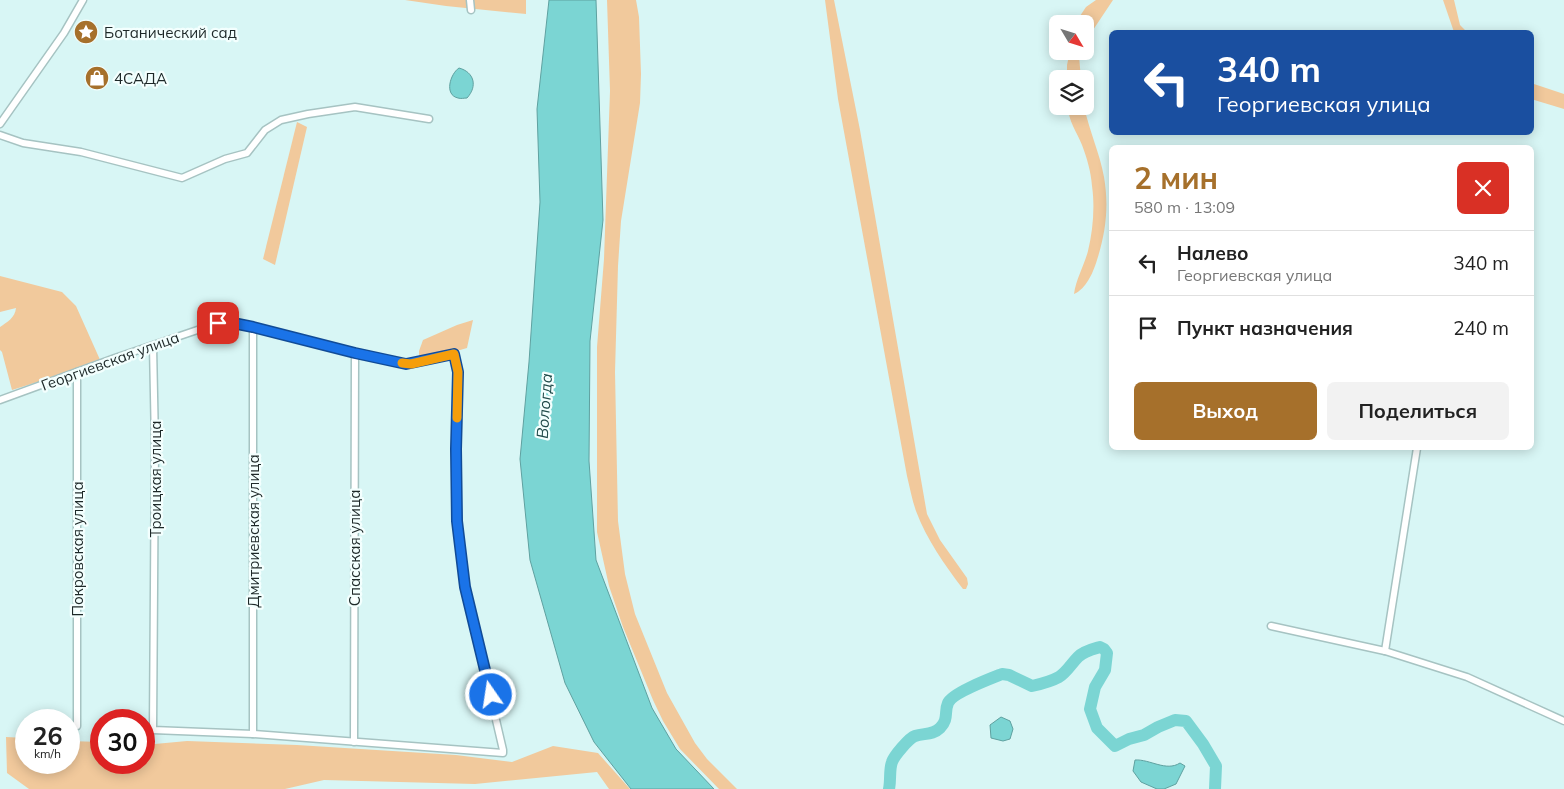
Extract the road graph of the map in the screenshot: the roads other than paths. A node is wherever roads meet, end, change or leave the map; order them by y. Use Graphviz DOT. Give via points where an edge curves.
graph roads {
  1 [pos="83,0"];
  2 [pos="470,0"];
  3 [pos="471,10"];
  4 [pos="429,119"];
  5 [pos="0,124"];
  6 [pos="0,135"];
  7 [pos="253,327"];
  8 [pos="153,346"];
  9 [pos="355,353"];
  10 [pos="77,372"];
  11 [pos="0,400"];
  12 [pos="1417,450"];
  13 [pos="1271,626"];
  14 [pos="1386,651"];
  15 [pos="77,709"];
  16 [pos="1564,721"];
  17 [pos="253,734"];
  18 [pos="354,742"];
  1 -- 5 [label="street" via="64,33"];
  2 -- 3 [label="street"];
  4 -- 6 [label="street" via="355,107 281,120 265,130 247,153 182,178 80,152 22,143"];
  7 -- 8 [label="street, Георгиевская улица" via="218,323"];
  7 -- 9 [label="street, Георгиевская улица"];
  7 -- 17 [label="street, Дмитриевская улица"];
  8 -- 10 [label="street, Георгиевская улица"];
  8 -- 17 [label="street, Троицкая улица" via="153,730"];
  9 -- 18 [label="street, Спасская улица"];
  9 -- 18 [label="street, Георгиевская улица" via="406,364 454,354 458,372 457,521 465,587 503,753"];
  10 -- 11 [label="street, Георгиевская улица"];
  10 -- 15 [label="street, Покровская улица"];
  12 -- 14 [label="street"];
  13 -- 14 [label="street"];
  14 -- 16 [label="street" via="1467,677"];
  17 -- 18 [label="street"];
}
